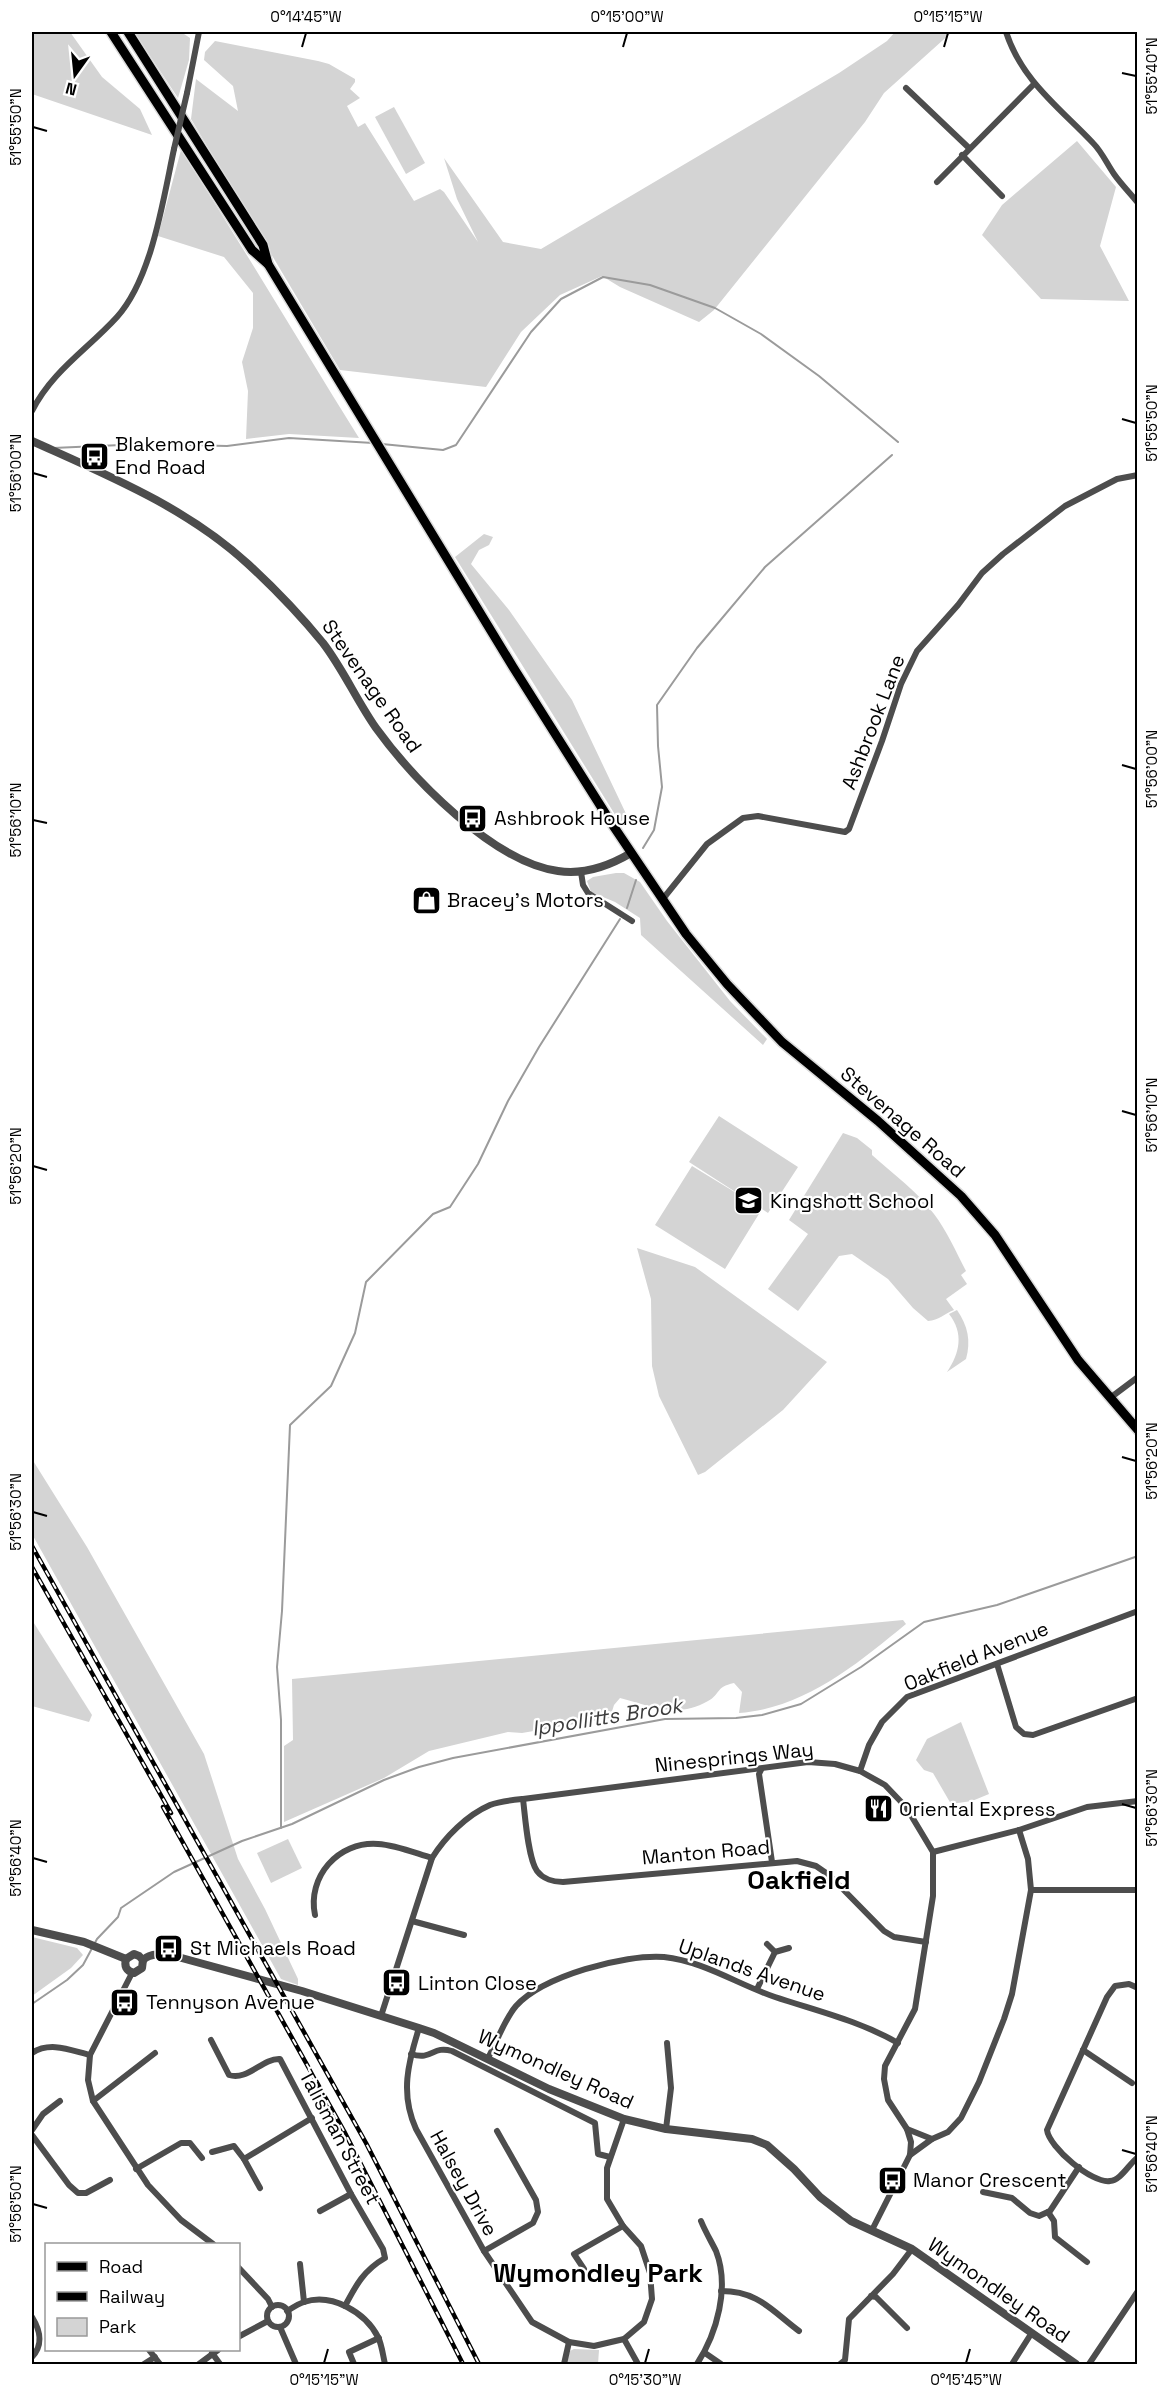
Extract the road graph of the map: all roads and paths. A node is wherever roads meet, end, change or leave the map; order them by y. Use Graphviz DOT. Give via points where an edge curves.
graph roads {
  1 [pos="111,32"];
  2 [pos="128,32"];
  3 [pos="199,32"];
  4 [pos="1006,32"];
  5 [pos="1034,84"];
  6 [pos="906,88"];
  7 [pos="969,148"];
  8 [pos="962,155"];
  9 [pos="937,182"];
  10 [pos="1002,196"];
  11 [pos="1137,203"];
  12 [pos="268,264"];
  13 [pos="32,411"];
  14 [pos="32,441"];
  15 [pos="1137,475"];
  16 [pos="631,853"];
  17 [pos="581,872"];
  18 [pos="662,900"];
  19 [pos="632,921"];
  20 [pos="1137,1377"];
  21 [pos="1110,1398"];
  22 [pos="1137,1430"];
  23 [pos="1137,1611"];
  24 [pos="997,1664"];
  25 [pos="1137,1698"];
  26 [pos="761,1770"];
  27 [pos="860,1771"];
  28 [pos="523,1799"];
  29 [pos="1137,1801"];
  30 [pos="1019,1830"];
  31 [pos="933,1852"];
  32 [pos="432,1858"];
  33 [pos="772,1862"];
  34 [pos="1031,1890"];
  35 [pos="1135,1890"];
  36 [pos="315,1916"];
  37 [pos="412,1921"];
  38 [pos="32,1930"];
  39 [pos="464,1935"];
  40 [pos="926,1942"];
  41 [pos="767,1944"];
  42 [pos="789,1948"];
  43 [pos="775,1952"];
  44 [pos="126,1959"];
  45 [pos="143,1960"];
  46 [pos="132,1973"];
  47 [pos="1137,1988"];
  48 [pos="757,1989"];
  49 [pos="381,2016"];
  50 [pos="418,2028"];
  51 [pos="211,2040"];
  52 [pos="667,2043"];
  53 [pos="898,2043"];
  54 [pos="1083,2050"];
  55 [pos="32,2053"];
  56 [pos="155,2053"];
  57 [pos="411,2054"];
  58 [pos="90,2055"];
  59 [pos="488,2058"];
  60 [pos="1132,2083"];
  61 [pos="60,2101"];
  62 [pos="93,2101"];
  63 [pos="312,2118"];
  64 [pos="624,2119"];
  65 [pos="666,2129"];
  66 [pos="907,2129"];
  67 [pos="497,2131"];
  68 [pos="32,2133"];
  69 [pos="932,2139"];
  70 [pos="212,2152"];
  71 [pos="910,2155"];
  72 [pos="610,2157"];
  73 [pos="1137,2157"];
  74 [pos="202,2158"];
  75 [pos="243,2159"];
  76 [pos="1079,2167"];
  77 [pos="136,2169"];
  78 [pos="110,2180"];
  79 [pos="260,2188"];
  80 [pos="983,2192"];
  81 [pos="351,2194"];
  82 [pos="321,2211"];
  83 [pos="1048,2212"];
  84 [pos="700,2222"];
  85 [pos="623,2226"];
  86 [pos="872,2230"];
  87 [pos="212,2243"];
  88 [pos="912,2249"];
  89 [pos="484,2251"];
  90 [pos="1073,2253"];
  91 [pos="1069,2260"];
  92 [pos="1087,2262"];
  93 [pos="300,2264"];
  94 [pos="240,2269"];
  95 [pos="584,2269"];
  96 [pos="721,2291"];
  97 [pos="1137,2292"];
  98 [pos="871,2296"];
  99 [pos="304,2302"];
  100 [pos="345,2306"];
  101 [pos="272,2307"];
  102 [pos="287,2311"];
  103 [pos="32,2317"];
  104 [pos="268,2321"];
  105 [pos="280,2326"];
  106 [pos="907,2328"];
  107 [pos="799,2331"];
  108 [pos="1031,2334"];
  109 [pos="240,2336"];
  110 [pos="379,2338"];
  111 [pos="624,2339"];
  112 [pos="569,2342"];
  113 [pos="150,2351"];
  114 [pos="215,2351"];
  115 [pos="705,2353"];
  116 [pos="32,2357"];
  117 [pos="155,2357"];
  118 [pos="845,2363"];
  119 [pos="144,2364"];
  120 [pos="160,2364"];
  121 [pos="199,2364"];
  122 [pos="220,2364"];
  123 [pos="296,2364"];
  124 [pos="354,2364"];
  125 [pos="385,2364"];
  126 [pos="564,2364"];
  127 [pos="638,2364"];
  128 [pos="697,2364"];
  129 [pos="721,2364"];
  130 [pos="1012,2364"];
  131 [pos="1076,2364"];
  132 [pos="1089,2364"];
  1 -- 12 [label="main road" via="252,250"];
  2 -- 12 [label="main road" via="263,245"];
  3 -- 13 [label="street, bridge" via="158,220 134,294 117,317 49,383"];
  4 -- 5 [label="street"];
  5 -- 7 [label="street"];
  5 -- 11 [label="street" via="1095,145"];
  6 -- 7 [label="street"];
  7 -- 8 [label="street"];
  8 -- 9 [label="street"];
  8 -- 10 [label="street"];
  12 -- 16 [label="main road, Stevenage Road"];
  14 -- 17 [label="street, Stevenage Road" via="156,499 199,525 282,596 323,644 395,753 447,807 529,864 560,872"];
  15 -- 18 [label="street, Ashbrook Lane" via="1117,478 1065,506 1003,554 982,573 917,651 901,684 849,830 832,831 758,816 743,818 707,844"];
  16 -- 17 [label="street, Stevenage Road" via="601,868"];
  16 -- 18 [label="main road, Stevenage Road"];
  17 -- 19 [label="street" via="588,893"];
  18 -- 21 [label="main road, Stevenage Road" via="714,968 782,1042 961,1196 995,1234 1078,1360"];
  20 -- 21 [label="street"];
  21 -- 22 [label="main road, Stevenage Road"];
  23 -- 24 [label="street, Oakfield Avenue"];
  24 -- 25 [label="street" via="1016,1727 1026,1735"];
  24 -- 27 [label="street, Oakfield Avenue" via="907,1697 882,1722"];
  26 -- 27 [label="street, Ninesprings Way" via="808,1762"];
  26 -- 28 [label="street, Ninesprings Way"];
  26 -- 33 [label="street"];
  27 -- 31 [label="street, Ninesprings Way" via="885,1785 906,1807"];
  28 -- 32 [label="street, Ninesprings Way" via="490,1805 458,1827"];
  28 -- 33 [label="street, Manton Road" via="532,1860 537,1872 556,1882"];
  29 -- 30 [label="street" via="1087,1807"];
  30 -- 31 [label="street"];
  30 -- 34 [label="street" via="1028,1859"];
  31 -- 40 [label="street" via="933,1896"];
  32 -- 36 [label="street" via="379,1844 348,1849 318,1878"];
  32 -- 37 [label="street, Ninesprings Way"];
  33 -- 40 [label="street, Manton Road" via="797,1861 816,1866 884,1931 894,1937"];
  34 -- 35 [label="street"];
  34 -- 69 [label="street" via="1012,1994 979,2082 953,2128"];
  37 -- 39 [label="street"];
  37 -- 49 [label="street, Ninesprings Way"];
  38 -- 44 [label="street" via="84,1942"];
  40 -- 53 [label="street" via="915,2009"];
  41 -- 43 [label="street"];
  42 -- 43 [label="street"];
  43 -- 48 [label="street"];
  44 -- 45 [label="street" via="134,1954"];
  44 -- 46 [label="street" via="125,1966"];
  45 -- 46 [label="street" via="141,1970"];
  45 -- 49 [label="street, Wymondley Road" via="159,1954 178,1958"];
  46 -- 58 [label="street"];
  47 -- 54 [label="street" via="1129,1984 1115,1986"];
  48 -- 53 [label="street, Uplands Avenue" via="874,2029"];
  48 -- 59 [label="street, Uplands Avenue" via="665,1957 621,1959 548,1983 528,1994 515,2008"];
  49 -- 50 [label="street, Wymondley Road"];
  50 -- 57 [label="street, Halsey Drive"];
  50 -- 59 [label="street, Wymondley Road"];
  51 -- 63 [label="street, Talisman Street" via="229,2075 235,2077 273,2058 280,2059"];
  52 -- 65 [label="street" via="671,2088"];
  53 -- 66 [label="street" via="885,2066 885,2090"];
  54 -- 60 [label="street"];
  54 -- 76 [label="street" via="1047,2130 1050,2141"];
  55 -- 58 [label="street" via="41,2046"];
  56 -- 62 [label="street"];
  57 -- 72 [label="street, Wymondley Road" via="426,2057 448,2050 595,2123 598,2154"];
  57 -- 89 [label="street, Halsey Drive" via="406,2088 411,2118"];
  58 -- 62 [label="street" via="88,2080"];
  59 -- 64 [label="street, Wymondley Road" via="549,2089"];
  61 -- 68 [label="street" via="43,2114"];
  62 -- 77 [label="street"];
  63 -- 75 [label="street"];
  63 -- 81 [label="street, Talisman Street"];
  64 -- 65 [label="street, Wymondley Road"];
  64 -- 72 [label="street"];
  65 -- 86 [label="street, Wymondley Road" via="753,2139 766,2145 835,2210"];
  66 -- 69 [label="street"];
  66 -- 71 [label="street"];
  67 -- 89 [label="street" via="536,2200 538,2212 531,2225"];
  68 -- 78 [label="street" via="78,2193 86,2193"];
  69 -- 71 [label="street"];
  70 -- 75 [label="street" via="234,2146"];
  71 -- 86 [label="street"];
  72 -- 85 [label="street" via="607,2199"];
  73 -- 76 [label="street" via="1110,2181 1097,2179"];
  74 -- 77 [label="street" via="190,2143 181,2143"];
  75 -- 79 [label="street"];
  76 -- 83 [label="street"];
  77 -- 87 [label="street" via="174,2213"];
  80 -- 83 [label="street" via="1012,2198 1039,2216"];
  81 -- 82 [label="street"];
  81 -- 100 [label="street, Talisman Street" via="385,2258 358,2280"];
  83 -- 90 [label="street" via="1054,2221 1055,2237"];
  84 -- 96 [label="street" via="716,2252"];
  85 -- 95 [label="street" via="574,2254"];
  85 -- 111 [label="street" via="641,2246 650,2273 652,2299 644,2322"];
  86 -- 88 [label="street, Wymondley Road"];
  88 -- 98 [label="street"];
  88 -- 108 [label="street, Wymondley Road"];
  89 -- 112 [label="street, Halsey Drive" via="532,2322"];
  90 -- 91 [label="street"];
  90 -- 92 [label="street"];
  93 -- 99 [label="street"];
  94 -- 101 [label="street"];
  96 -- 107 [label="street" via="749,2294"];
  96 -- 115 [label="street"];
  97 -- 132 [label="street"];
  98 -- 106 [label="street"];
  98 -- 118 [label="street" via="849,2319"];
  99 -- 100 [label="street"];
  99 -- 102 [label="street"];
  100 -- 110 [label="street" via="359,2313"];
  101 -- 102 [label="street" via="282,2306"];
  101 -- 104 [label="street"];
  102 -- 105 [label="street" via="288,2320"];
  103 -- 116 [label="street" via="40,2330"];
  104 -- 105 [label="street"];
  104 -- 109 [label="street"];
  105 -- 123 [label="street"];
  108 -- 130 [label="street"];
  108 -- 131 [label="street, Wymondley Road"];
  110 -- 124 [label="street" via="349,2352"];
  110 -- 125 [label="street"];
  111 -- 112 [label="street, Halsey Drive" via="594,2346"];
  111 -- 127 [label="street"];
  112 -- 126 [label="street"];
  113 -- 117 [label="street"];
  114 -- 121 [label="street"];
  114 -- 122 [label="street"];
  115 -- 128 [label="street"];
  115 -- 129 [label="street"];
  117 -- 119 [label="street"];
  117 -- 120 [label="street"];
}
